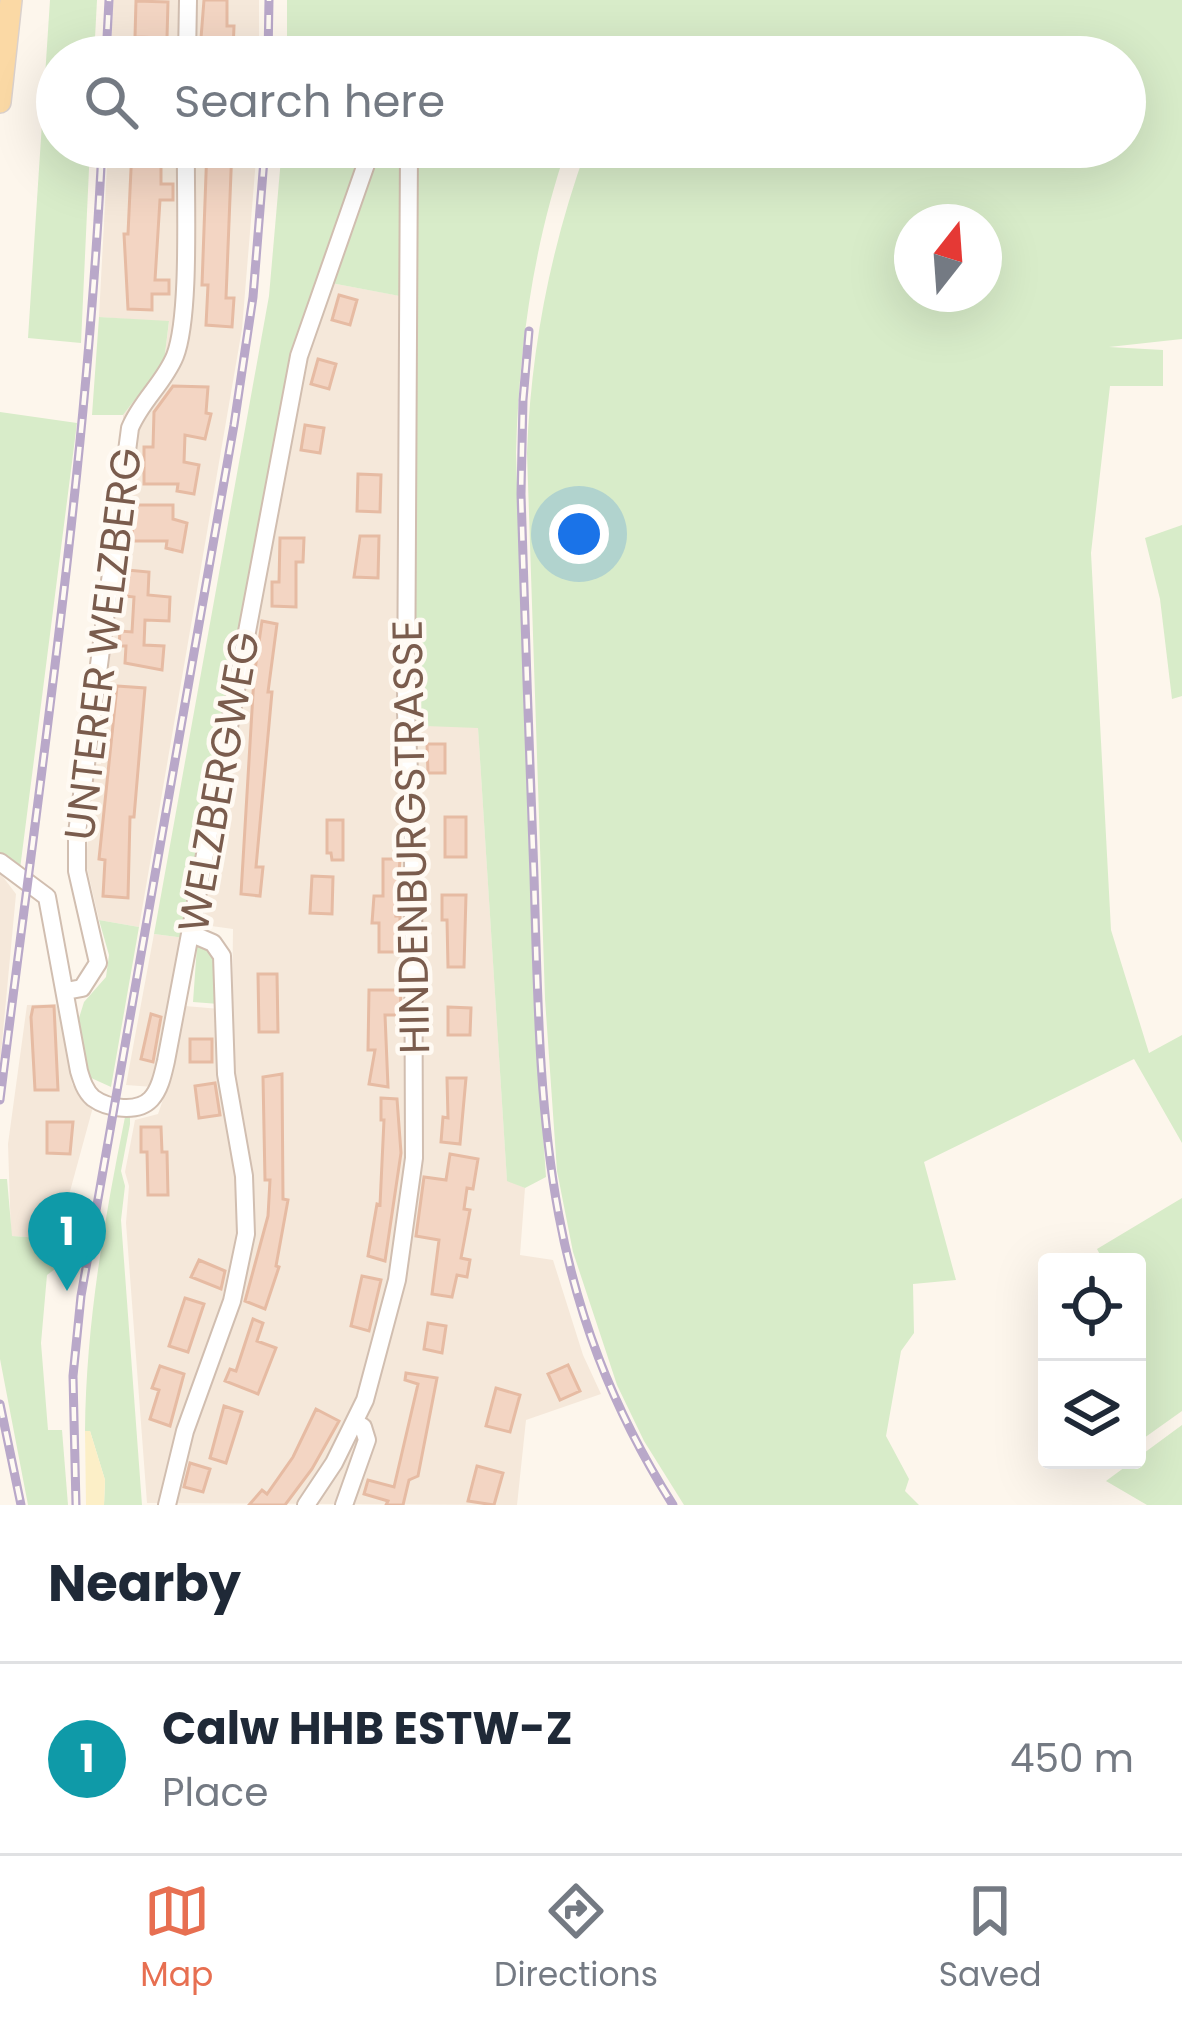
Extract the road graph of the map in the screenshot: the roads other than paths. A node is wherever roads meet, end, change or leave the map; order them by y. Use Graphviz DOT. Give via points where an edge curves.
graph roads {
  1 [pos="11,0"];
  2 [pos="188,0"];
  3 [pos="188,36"];
  4 [pos="3,56"];
  5 [pos="0,102"];
  6 [pos="186,168"];
  7 [pos="365,168"];
  8 [pos="409,168"];
  9 [pos="0,862"];
  10 [pos="192,934"];
  11 [pos="66,991"];
  12 [pos="356,1423"];
  13 [pos="167,1505"];
  14 [pos="306,1505"];
  15 [pos="344,1505"];
  1 -- 4 [label="main road"];
  2 -- 3 [label="street"];
  4 -- 5 [label="main road"];
  6 -- 11 [label="street, UNTERER WELZBERG" via="177,350 130,428 77,833 77,871 98,963 82,988"];
  7 -- 10 [label="street, WELZBERGWEG" via="299,356"];
  8 -- 12 [label="street, HINDENBURGSTRASSE" via="414,1158 397,1280"];
  9 -- 11 [label="street, WELZBERGWEG" via="47,897"];
  10 -- 11 [label="street, WELZBERGWEG" via="161,1079 145,1105 108,1105 87,1091"];
  10 -- 13 [label="street" via="221,956 226,1074 248,1210 232,1301"];
  12 -- 14 [label="street, HINDENBURGSTRASSE"];
  12 -- 15 [label="street" via="367,1440"];
}
